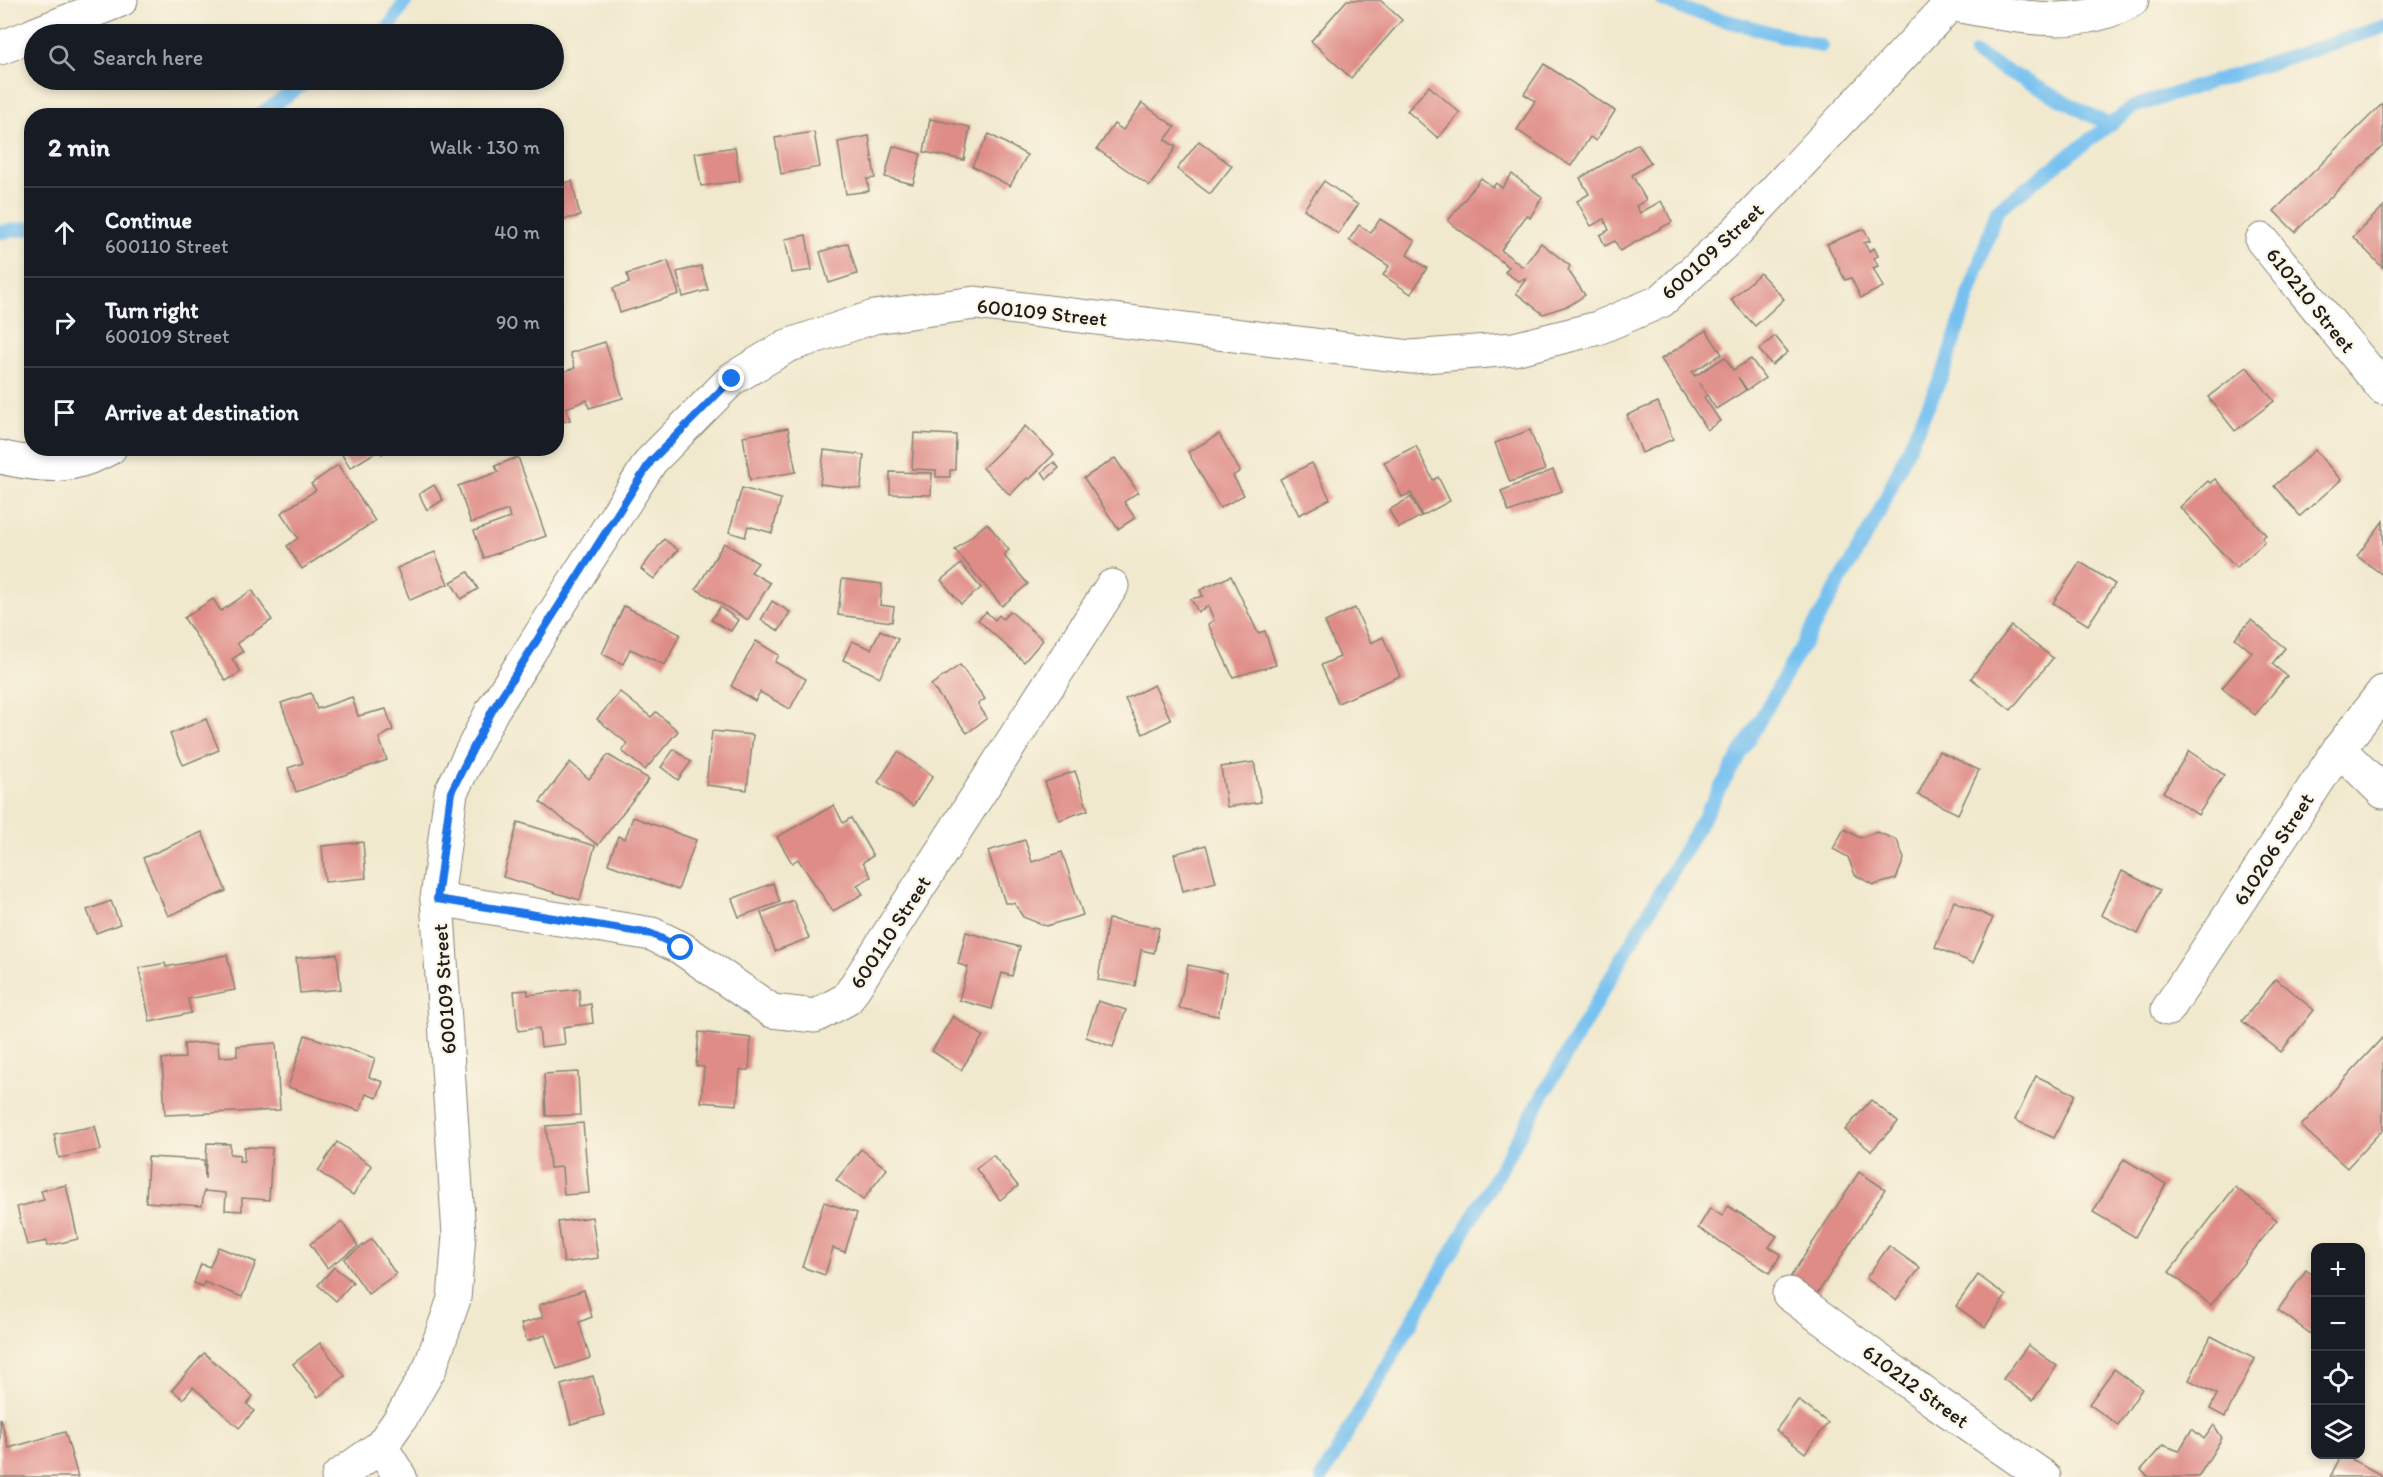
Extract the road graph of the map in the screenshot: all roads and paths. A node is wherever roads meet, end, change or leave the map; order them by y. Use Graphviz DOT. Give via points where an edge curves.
graph roads {
  1 [pos="121,0"];
  2 [pos="2132,0"];
  3 [pos="1952,2"];
  4 [pos="89,7"];
  5 [pos="56,24"];
  6 [pos="24,39"];
  7 [pos="0,48"];
  8 [pos="2262,240"];
  9 [pos="2383,388"];
  10 [pos="95,456"];
  11 [pos="0,457"];
  12 [pos="1112,586"];
  13 [pos="2383,692"];
  14 [pos="2339,750"];
  15 [pos="2383,792"];
  16 [pos="437,899"];
  17 [pos="2168,1009"];
  18 [pos="1789,1294"];
  19 [pos="381,1446"];
  20 [pos="338,1477"];
  21 [pos="400,1477"];
  22 [pos="2044,1477"];
  1 -- 4 [label="street"];
  2 -- 3 [label="street" via="2084,18 2043,19"];
  3 -- 16 [label="street, 600109 Street" via="1728,241 1661,301 1598,328 1514,349 1410,357 975,303 874,317 787,346 732,379 651,461 492,711 451,792"];
  4 -- 5 [label="street"];
  6 -- 7 [label="street"];
  8 -- 9 [label="street, 610210 Street"];
  10 -- 11 [label="street" via="43,467"];
  12 -- 16 [label="street, 600110 Street" via="847,999 815,1016 772,1011 681,948 652,934"];
  13 -- 14 [label="street, 610206 Street"];
  14 -- 15 [label="street"];
  14 -- 17 [label="street, 610206 Street"];
  16 -- 19 [label="street, 600109 Street" via="459,1235 454,1299 430,1368"];
  18 -- 22 [label="street, 610212 Street"];
  19 -- 20 [label="street, 600109 Street"];
  19 -- 21 [label="street"];
}
